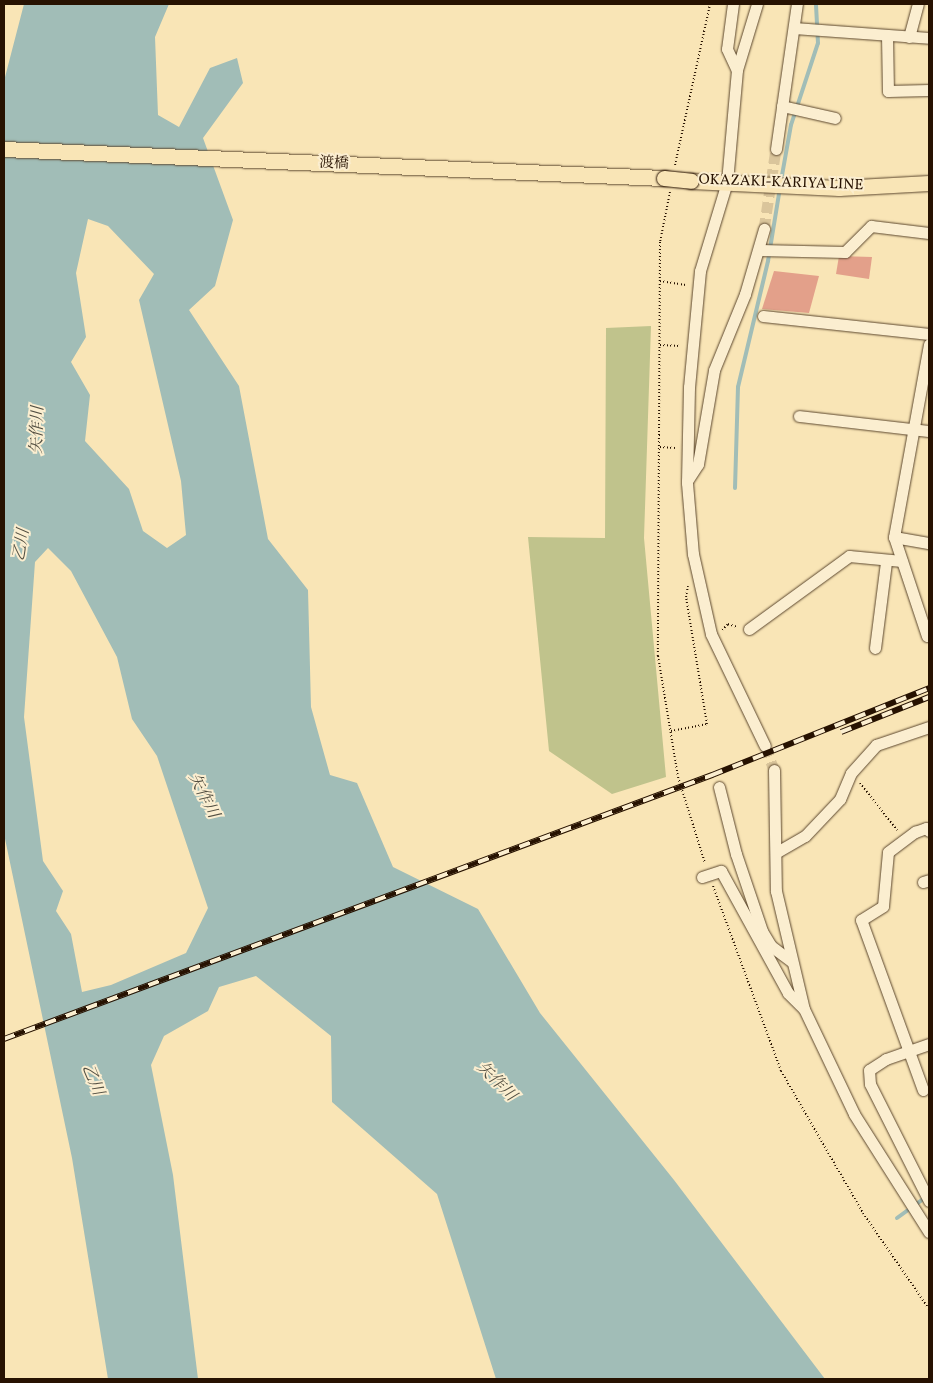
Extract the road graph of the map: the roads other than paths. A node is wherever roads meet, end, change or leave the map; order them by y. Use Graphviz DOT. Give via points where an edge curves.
graph roads {
  1 [pos="733,4"];
  2 [pos="757,4"];
  3 [pos="797,4"];
  4 [pos="918,4"];
  5 [pos="794,28"];
  6 [pos="888,35"];
  7 [pos="910,37"];
  8 [pos="929,38"];
  9 [pos="737,70"];
  10 [pos="929,90"];
  11 [pos="782,106"];
  12 [pos="835,118"];
  13 [pos="776,148"];
  14 [pos="4,149"];
  15 [pos="664,178"];
  16 [pos="727,182"];
  17 [pos="929,183"];
  18 [pos="764,229"];
  19 [pos="929,233"];
  20 [pos="760,250"];
  21 [pos="763,316"];
  22 [pos="929,334"];
  23 [pos="929,344"];
  24 [pos="925,395"];
  25 [pos="799,416"];
  26 [pos="914,430"];
  27 [pos="929,431"];
  28 [pos="687,483"];
  29 [pos="894,537"];
  30 [pos="929,543"];
  31 [pos="902,561"];
  32 [pos="886,562"];
  33 [pos="749,630"];
  34 [pos="926,636"];
  35 [pos="875,648"];
  36 [pos="929,728"];
  37 [pos="765,746"];
  38 [pos="774,770"];
  39 [pos="719,787"];
  40 [pos="929,831"];
  41 [pos="777,852"];
  42 [pos="702,877"];
  43 [pos="792,962"];
  44 [pos="804,1009"];
  45 [pos="929,1044"];
  46 [pos="910,1051"];
  47 [pos="923,1090"];
  48 [pos="929,1200"];
  49 [pos="929,1232"];
  1 -- 9 [label="street" via="727,49"];
  2 -- 9 [label="street"];
  3 -- 5 [label="street"];
  4 -- 7 [label="street"];
  5 -- 6 [label="street"];
  5 -- 11 [label="street"];
  6 -- 7 [label="street"];
  6 -- 10 [label="street" via="888,91"];
  7 -- 8 [label="street"];
  9 -- 16 [label="street"];
  11 -- 12 [label="street"];
  11 -- 13 [label="street"];
  14 -- 15 [label="main road, 渡橋"];
  15 -- 16 [label="main road, OKAZAKI-KARIYA LINE, bridge"];
  16 -- 17 [label="main road, OKAZAKI-KARIYA LINE" via="839,188"];
  16 -- 28 [label="street" via="699,287"];
  18 -- 20 [label="street"];
  19 -- 20 [label="street" via="871,226 845,252"];
  20 -- 28 [label="street" via="721,347 705,410 698,464"];
  21 -- 22 [label="street"];
  23 -- 24 [label="street"];
  24 -- 26 [label="street"];
  25 -- 26 [label="street"];
  26 -- 27 [label="street"];
  26 -- 29 [label="street"];
  28 -- 37 [label="street" via="693,554 713,638"];
  29 -- 30 [label="street"];
  29 -- 31 [label="street"];
  31 -- 32 [label="street"];
  31 -- 34 [label="street"];
  32 -- 33 [label="street" via="850,556"];
  32 -- 35 [label="street"];
  36 -- 41 [label="street" via="876,745 851,772 840,799 805,836"];
  38 -- 41 [label="street"];
  39 -- 43 [label="street" via="736,854 762,931 771,946"];
  40 -- 46 [label="street" via="926,828 888,852 883,906 861,920"];
  41 -- 43 [label="street" via="776,891"];
  42 -- 44 [label="street" via="721,871 788,993"];
  43 -- 44 [label="street"];
  44 -- 49 [label="street" via="854,1114"];
  45 -- 46 [label="street"];
  46 -- 47 [label="street"];
  46 -- 48 [label="street" via="886,1059 869,1070 870,1084"];
}
